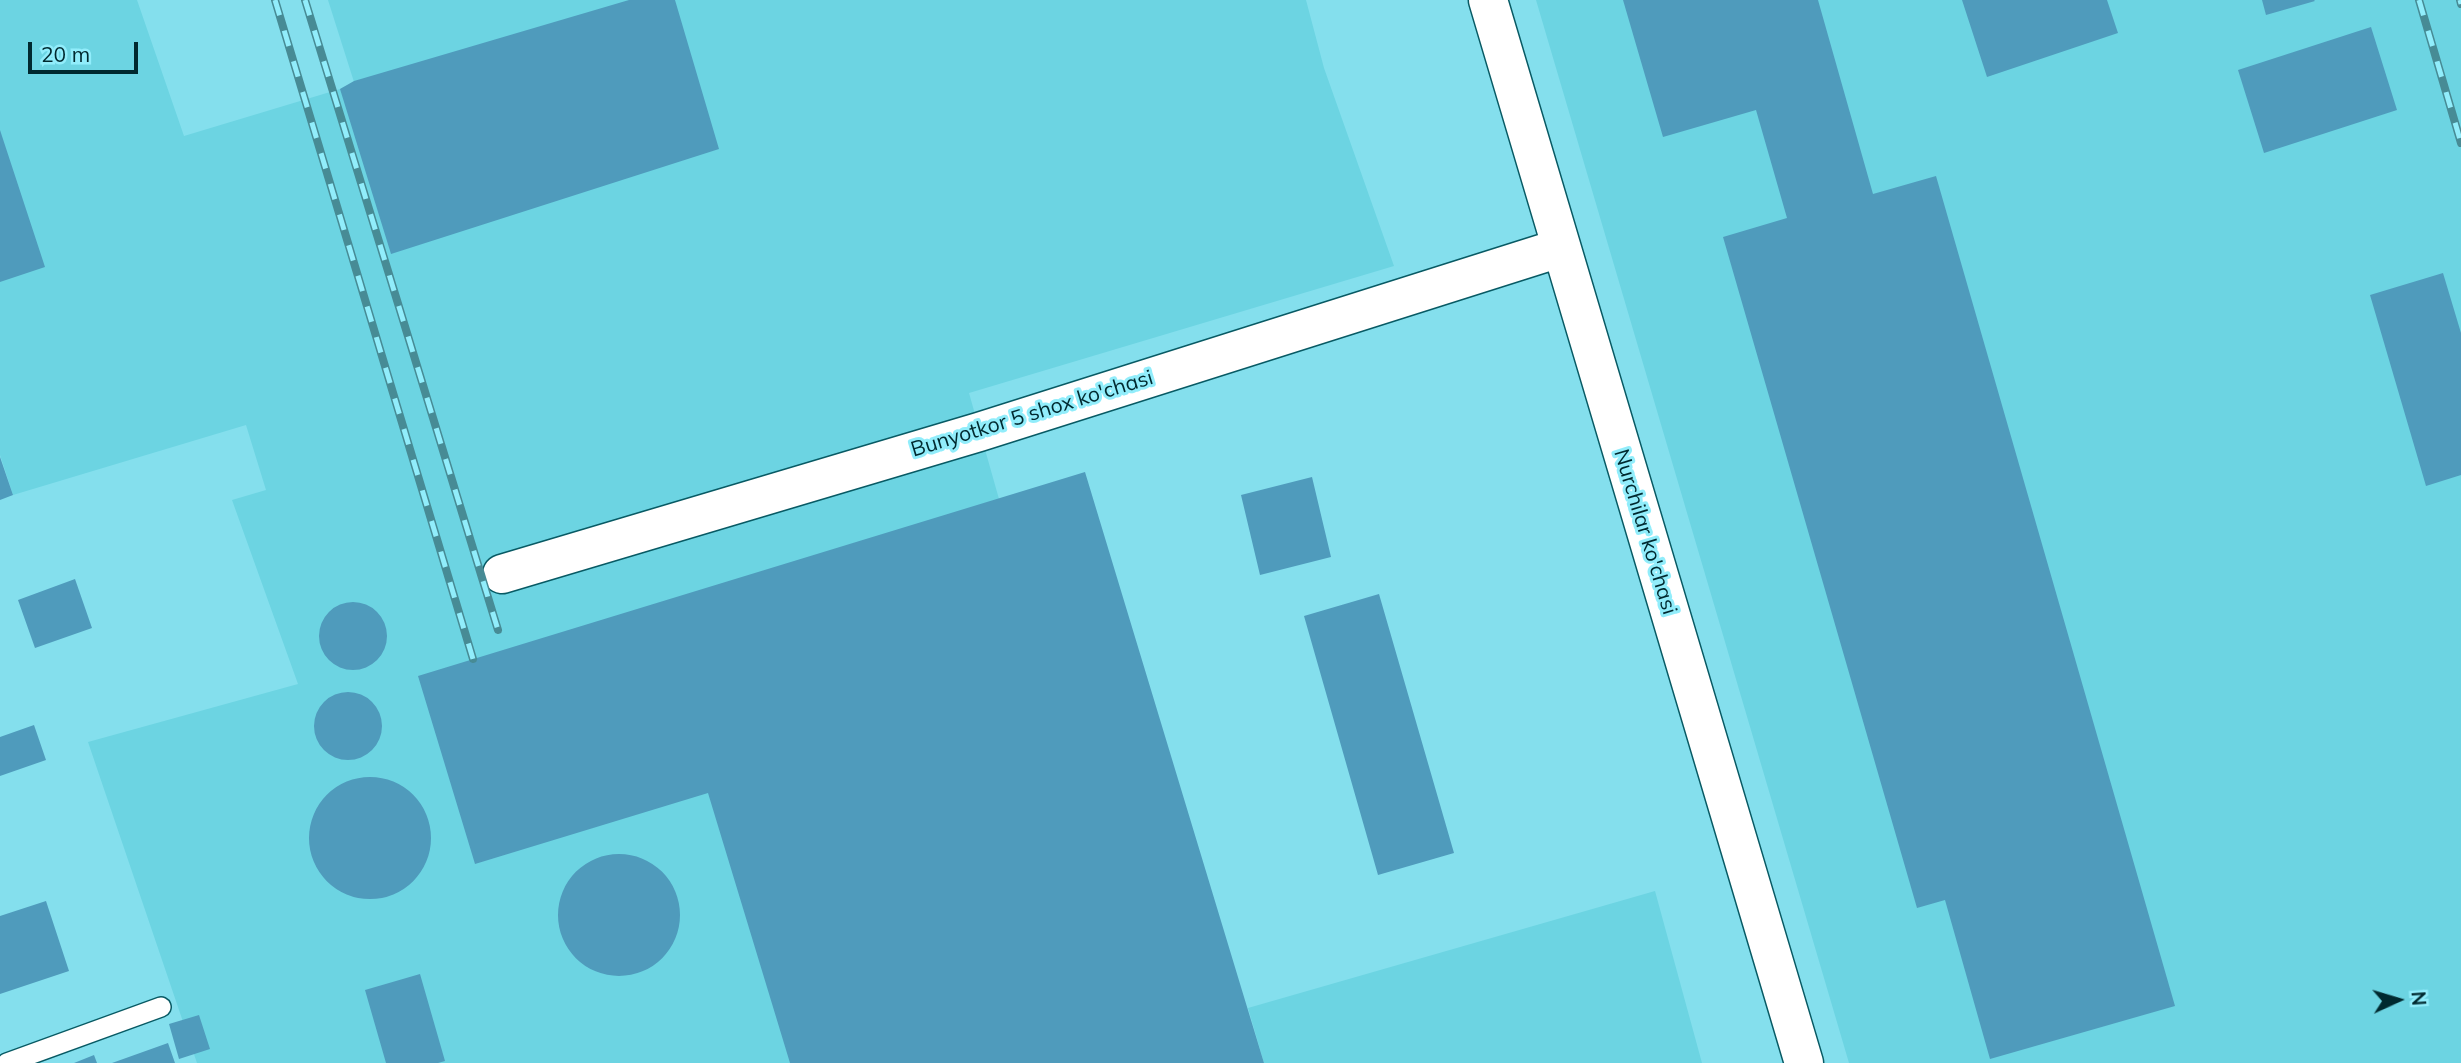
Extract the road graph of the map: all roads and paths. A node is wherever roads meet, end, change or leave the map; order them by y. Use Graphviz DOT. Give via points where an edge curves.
graph roads {
  1 [pos="1488,0"];
  2 [pos="1560,248"];
  3 [pos="502,574"];
  4 [pos="161,1007"];
  5 [pos="7,1063"];
  6 [pos="1804,1063"];
  1 -- 2 [label="street, Nurchilar ko'chasi"];
  2 -- 3 [label="street, Bunyotkor 5 shox ko'chasi" via="979,432"];
  2 -- 6 [label="street, Nurchilar ko'chasi"];
  4 -- 5 [label="lane"];
}
